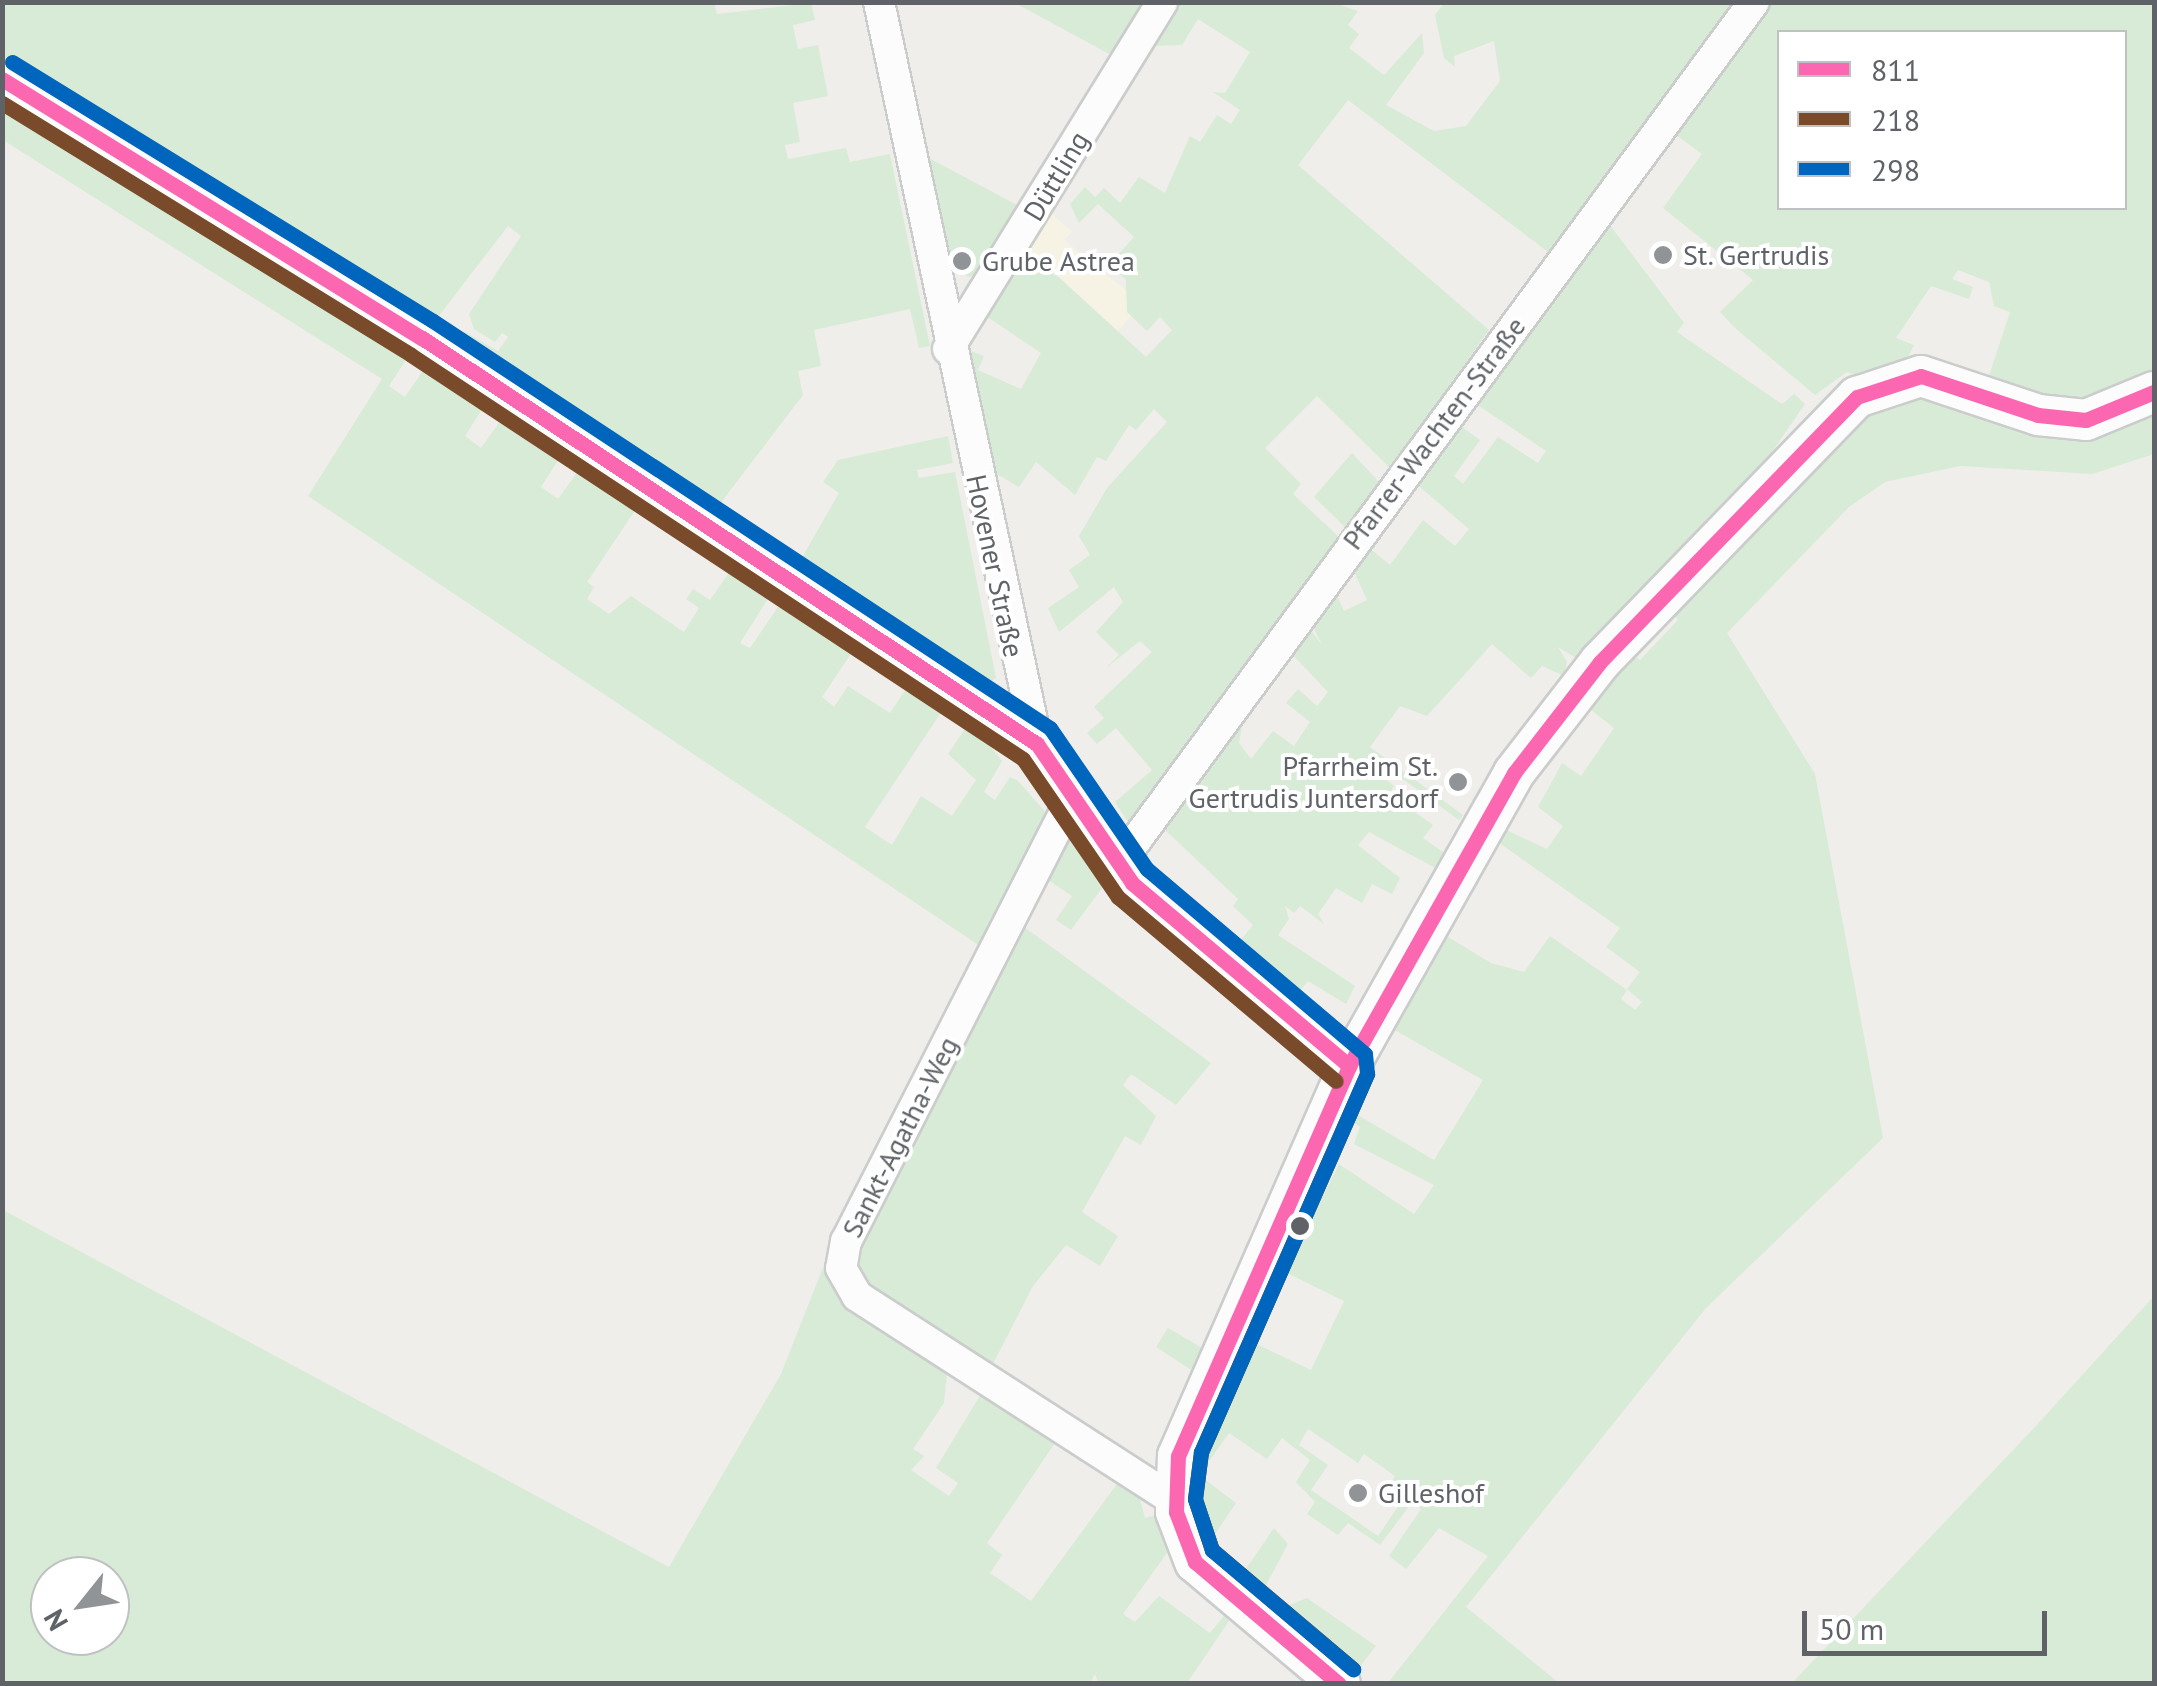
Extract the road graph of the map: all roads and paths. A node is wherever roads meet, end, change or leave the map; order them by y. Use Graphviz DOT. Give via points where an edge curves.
graph roads {
  1 [pos="879,2"];
  2 [pos="1162,2"];
  3 [pos="1754,2"];
  4 [pos="2,79"];
  5 [pos="948,349"];
  6 [pos="2154,392"];
  7 [pos="1038,744"];
  8 [pos="1070,802"];
  9 [pos="1116,866"];
  10 [pos="1349,1066"];
  11 [pos="1174,1501"];
  12 [pos="1340,1684"];
  1 -- 5 [label="street, Hovener Straße"];
  2 -- 5 [label="street, Düttling"];
  3 -- 9 [label="street, Pfarrer-Wachten-Straße"];
  4 -- 7 [label="street" via="422,338"];
  5 -- 7 [label="street, Hovener Straße"];
  6 -- 10 [label="street" via="2110,416 2060,420 1921,376 1845,406 1547,723"];
  7 -- 8 [label="street, Hovener Straße"];
  8 -- 9 [label="street, Hovener Straße"];
  8 -- 11 [label="street, Sankt-Agatha-Weg" via="846,1241 841,1268 857,1296"];
  9 -- 10 [label="street, Hovener Straße"];
  10 -- 11 [label="street" via="1181,1447"];
  11 -- 12 [label="street" via="1195,1562"];
}
